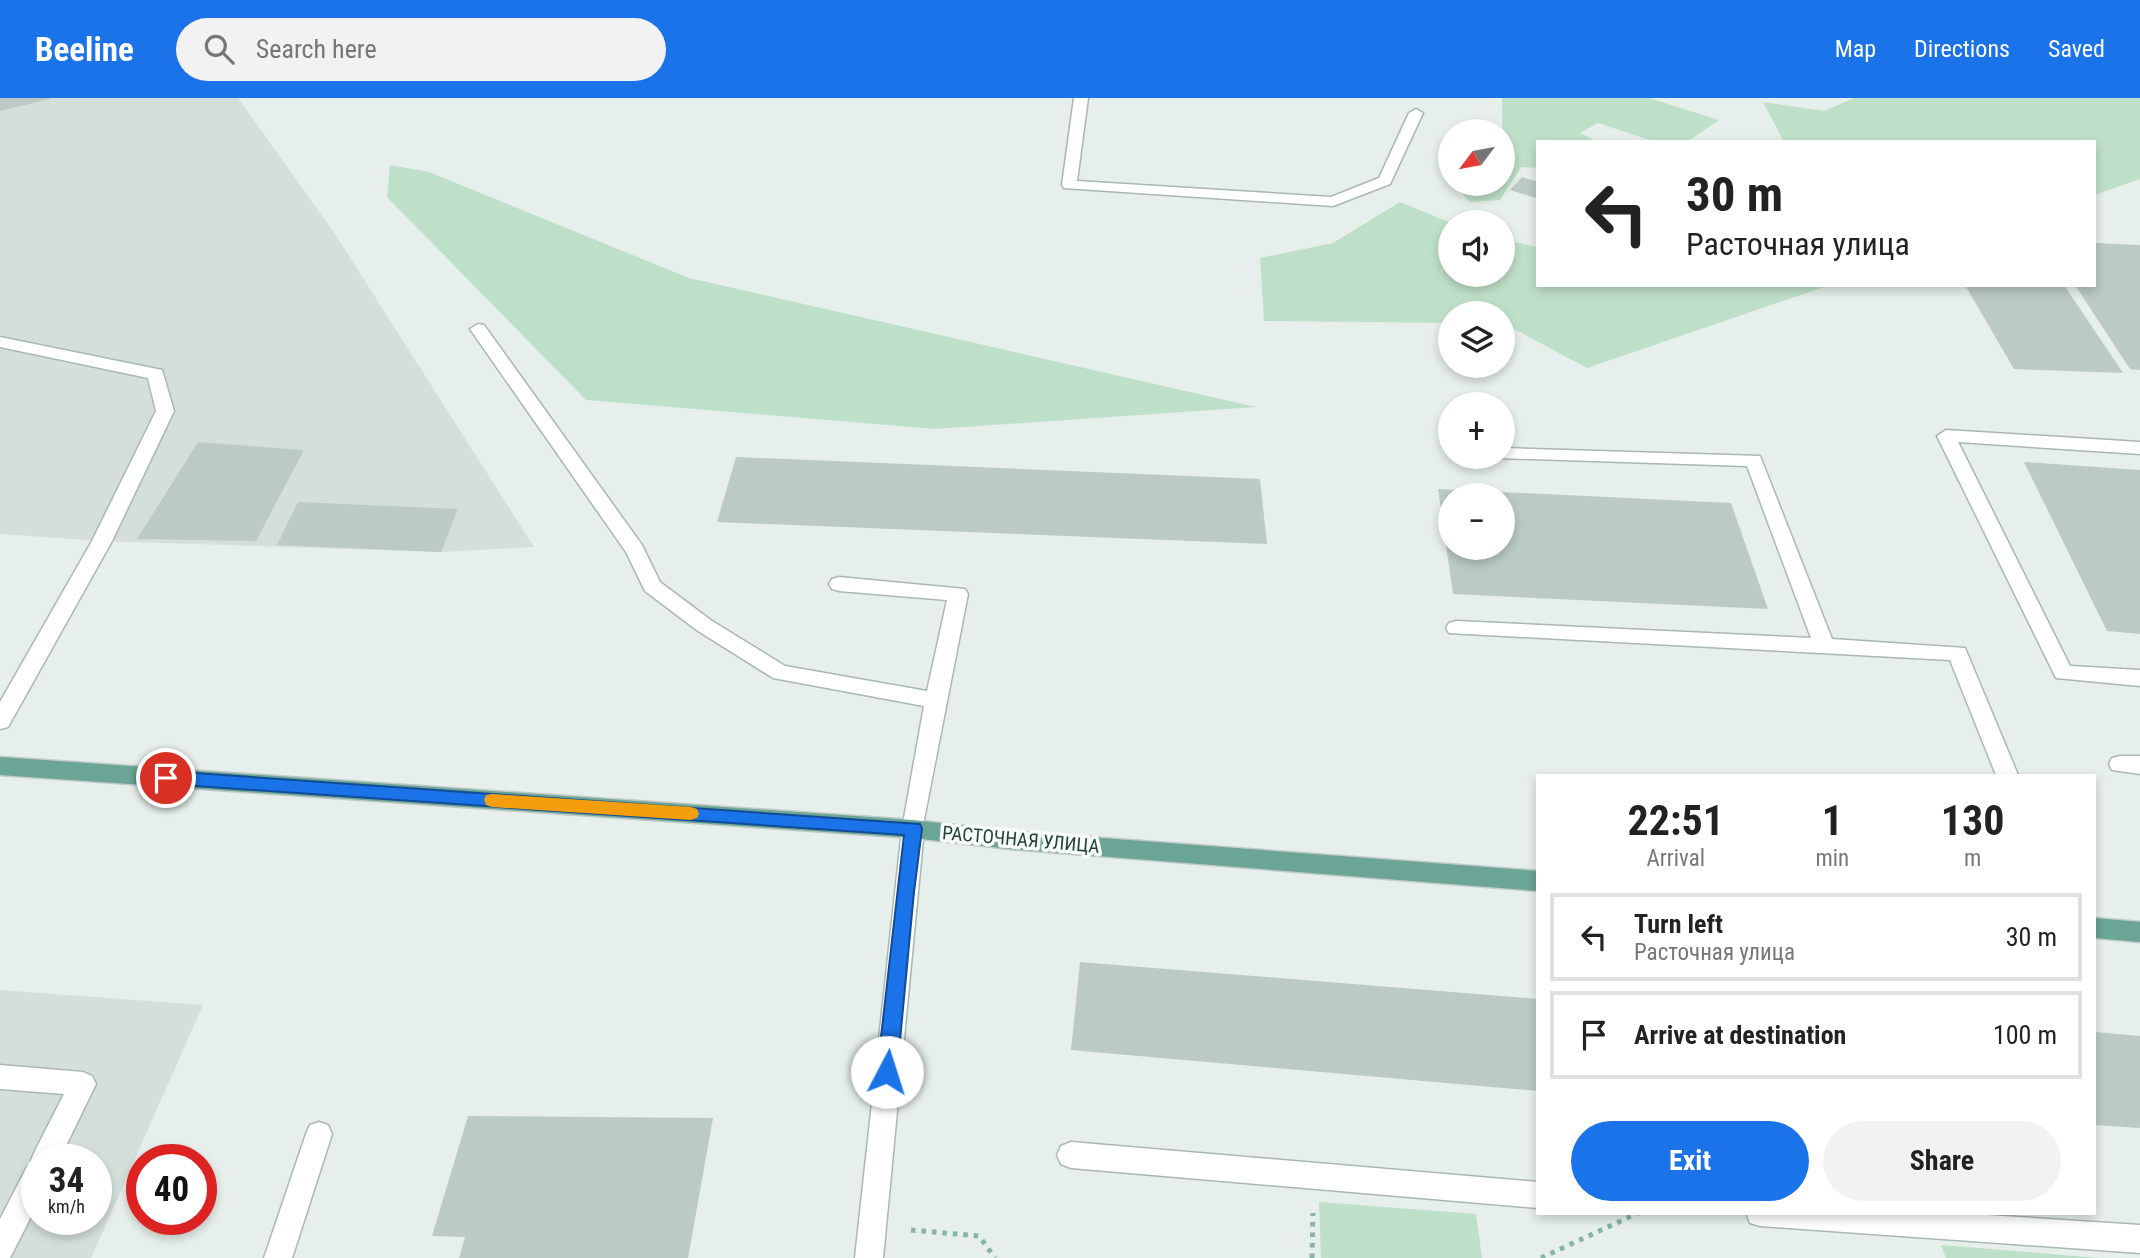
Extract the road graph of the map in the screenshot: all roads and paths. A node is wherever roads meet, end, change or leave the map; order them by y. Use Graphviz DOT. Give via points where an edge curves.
graph roads {
  1 [pos="1081,98"];
  2 [pos="1416,113"];
  3 [pos="478,330"];
  4 [pos="0,342"];
  5 [pos="2140,448"];
  6 [pos="1515,454"];
  7 [pos="839,584"];
  8 [pos="1456,628"];
  9 [pos="1825,647"];
  10 [pos="2140,678"];
  11 [pos="936,700"];
  12 [pos="0,721"];
  13 [pos="0,766"];
  14 [pos="2007,774"];
  15 [pos="914,829"];
  16 [pos="1536,881"];
  17 [pos="2096,928"];
  18 [pos="2140,932"];
  19 [pos="0,1077"];
  20 [pos="319,1134"];
  21 [pos="52,1144"];
  22 [pos="1071,1155"];
  23 [pos="1313,1178"];
  24 [pos="1536,1195"];
  25 [pos="21,1207"];
  26 [pos="1634,1215"];
  27 [pos="1813,1215"];
  28 [pos="872,1227"];
  29 [pos="2140,1240"];
  30 [pos="0,1248"];
  31 [pos="278,1258"];
  32 [pos="869,1258"];
  33 [pos="995,1258"];
  34 [pos="1312,1258"];
  35 [pos="1541,1258"];
  1 -- 2 [label="street" via="1069,185 1333,202 1385,181"];
  3 -- 11 [label="street" via="635,550 652,586 780,673"];
  4 -- 12 [label="street" via="156,374 165,411 102,541"];
  5 -- 10 [label="street" via="1946,436 2063,673"];
  6 -- 9 [label="street" via="1754,460"];
  7 -- 11 [label="street" via="957,594"];
  8 -- 9 [label="street"];
  9 -- 14 [label="street" via="1958,653"];
  11 -- 15 [label="street"];
  13 -- 15 [label="main road, РАСТОЧНАЯ УЛИЦА"];
  15 -- 16 [label="main road, РАСТОЧНАЯ УЛИЦА"];
  15 -- 28 [label="street"];
  17 -- 18 [label="main road"];
  19 -- 21 [label="street" via="83,1084"];
  20 -- 31 [label="street"];
  22 -- 23 [label="street"];
  23 -- 24 [label="street"];
  23 -- 34 [label="path"];
  25 -- 30 [label="street"];
  26 -- 35 [label="path"];
  27 -- 29 [label="street"];
  28 -- 32 [label="street"];
  28 -- 33 [label="path" via="979,1236"];
}
